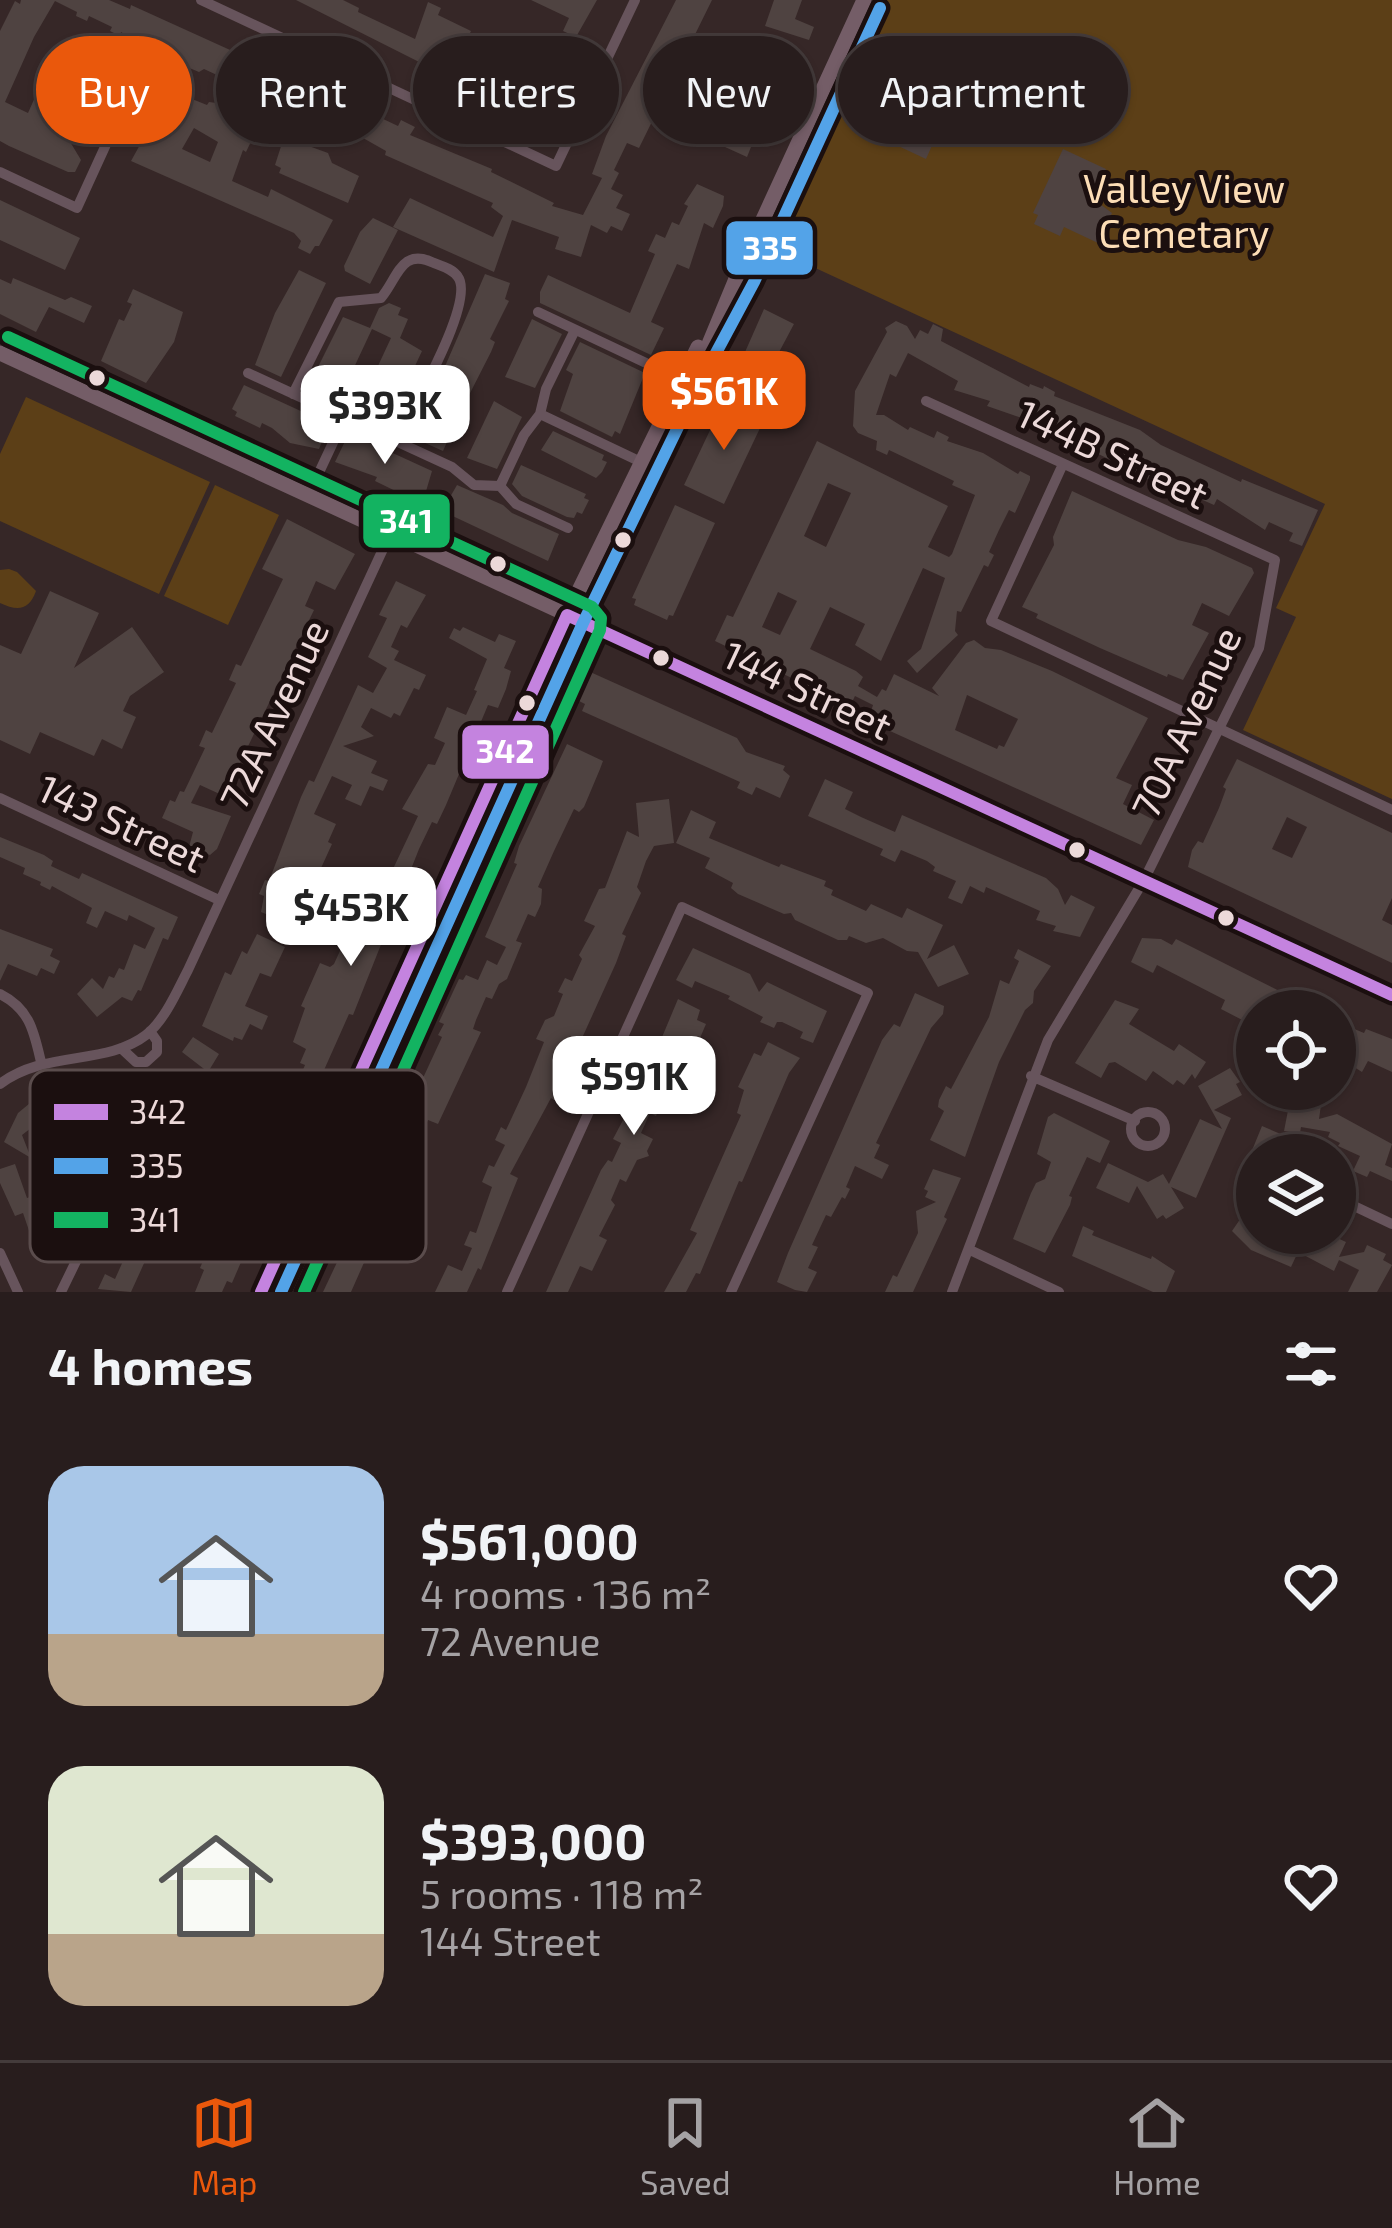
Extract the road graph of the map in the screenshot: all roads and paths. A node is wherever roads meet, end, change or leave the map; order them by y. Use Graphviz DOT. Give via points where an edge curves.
graph roads {
  1 [pos="201,0"];
  2 [pos="635,0"];
  3 [pos="864,0"];
  4 [pos="107,144"];
  5 [pos="0,172"];
  6 [pos="737,274"];
  7 [pos="538,312"];
  8 [pos="574,332"];
  9 [pos="0,353"];
  10 [pos="646,363"];
  11 [pos="248,373"];
  12 [pos="293,394"];
  13 [pos="926,401"];
  14 [pos="540,414"];
  15 [pos="345,417"];
  16 [pos="397,441"];
  17 [pos="641,462"];
  18 [pos="1064,464"];
  19 [pos="500,486"];
  20 [pos="308,496"];
  21 [pos="568,528"];
  22 [pos="390,534"];
  23 [pos="1275,560"];
  24 [pos="567,615"];
  25 [pos="584,622"];
  26 [pos="1220,728"];
  27 [pos="0,798"];
  28 [pos="1392,810"];
  29 [pos="1144,880"];
  30 [pos="219,900"];
  31 [pos="0,994"];
  32 [pos="1392,995"];
  33 [pos="151,1031"];
  34 [pos="122,1048"];
  35 [pos="40,1062"];
  36 [pos="361,1070"];
  37 [pos="383,1070"];
  38 [pos="1031,1076"];
  39 [pos="0,1084"];
  40 [pos="1135,1120"];
  41 [pos="1356,1208"];
  42 [pos="1392,1224"];
  43 [pos="970,1250"];
  44 [pos="0,1253"];
  45 [pos="76,1262"];
  46 [pos="275,1262"];
  47 [pos="297,1262"];
  48 [pos="18,1292"];
  49 [pos="61,1292"];
  50 [pos="261,1292"];
  51 [pos="284,1292"];
  52 [pos="507,1292"];
  53 [pos="731,1292"];
  54 [pos="952,1292"];
  55 [pos="1059,1292"];
  1 -- 2 [label="street" via="556,166"];
  3 -- 6 [label="main road"];
  4 -- 5 [label="street" via="77,208"];
  6 -- 17 [label="main road"];
  6 -- 25 [label="main road"];
  7 -- 8 [label="street"];
  8 -- 10 [label="street"];
  8 -- 14 [label="street"];
  9 -- 20 [label="main road, 144 Street"];
  11 -- 12 [label="street"];
  12 -- 15 [label="street"];
  12 -- 16 [label="street" via="339,302 380,298 400,266 424,258 454,272 463,294"];
  13 -- 18 [label="street, 144B Street"];
  14 -- 17 [label="street"];
  14 -- 19 [label="street"];
  15 -- 16 [label="street"];
  15 -- 20 [label="street"];
  16 -- 19 [label="street" via="474,484"];
  17 -- 24 [label="main road"];
  18 -- 23 [label="street, 144B Street"];
  18 -- 26 [label="street" via="991,621"];
  19 -- 21 [label="street" via="516,504"];
  20 -- 22 [label="main road, 144 Street"];
  22 -- 24 [label="main road, 144 Street"];
  22 -- 30 [label="street, 72A Avenue"];
  23 -- 26 [label="street, 70A Avenue" via="1259,648"];
  24 -- 25 [label="main road, 144 Street"];
  24 -- 36 [label="main road"];
  25 -- 29 [label="main road, 144 Street"];
  25 -- 37 [label="main road"];
  26 -- 28 [label="street"];
  26 -- 29 [label="street, 70A Avenue"];
  27 -- 30 [label="street, 143 Street"];
  29 -- 32 [label="main road, 144 Street"];
  29 -- 38 [label="street, 70A Avenue"];
  30 -- 33 [label="street, 72A Avenue"];
  31 -- 35 [label="street" via="29,1018"];
  33 -- 34 [label="street, 72A Avenue"];
  33 -- 34 [label="street" via="157,1052 146,1062"];
  34 -- 35 [label="street, 72A Avenue"];
  35 -- 39 [label="street, 72A Avenue"];
  38 -- 40 [label="street"];
  38 -- 43 [label="street, 70A Avenue"];
  41 -- 42 [label="street"];
  43 -- 54 [label="street, 70A Avenue"];
  43 -- 55 [label="street"];
  44 -- 48 [label="street"];
  45 -- 49 [label="street"];
  46 -- 50 [label="main road"];
  47 -- 51 [label="main road"];
  52 -- 53 [label="street" via="682,907 868,992"];
}
